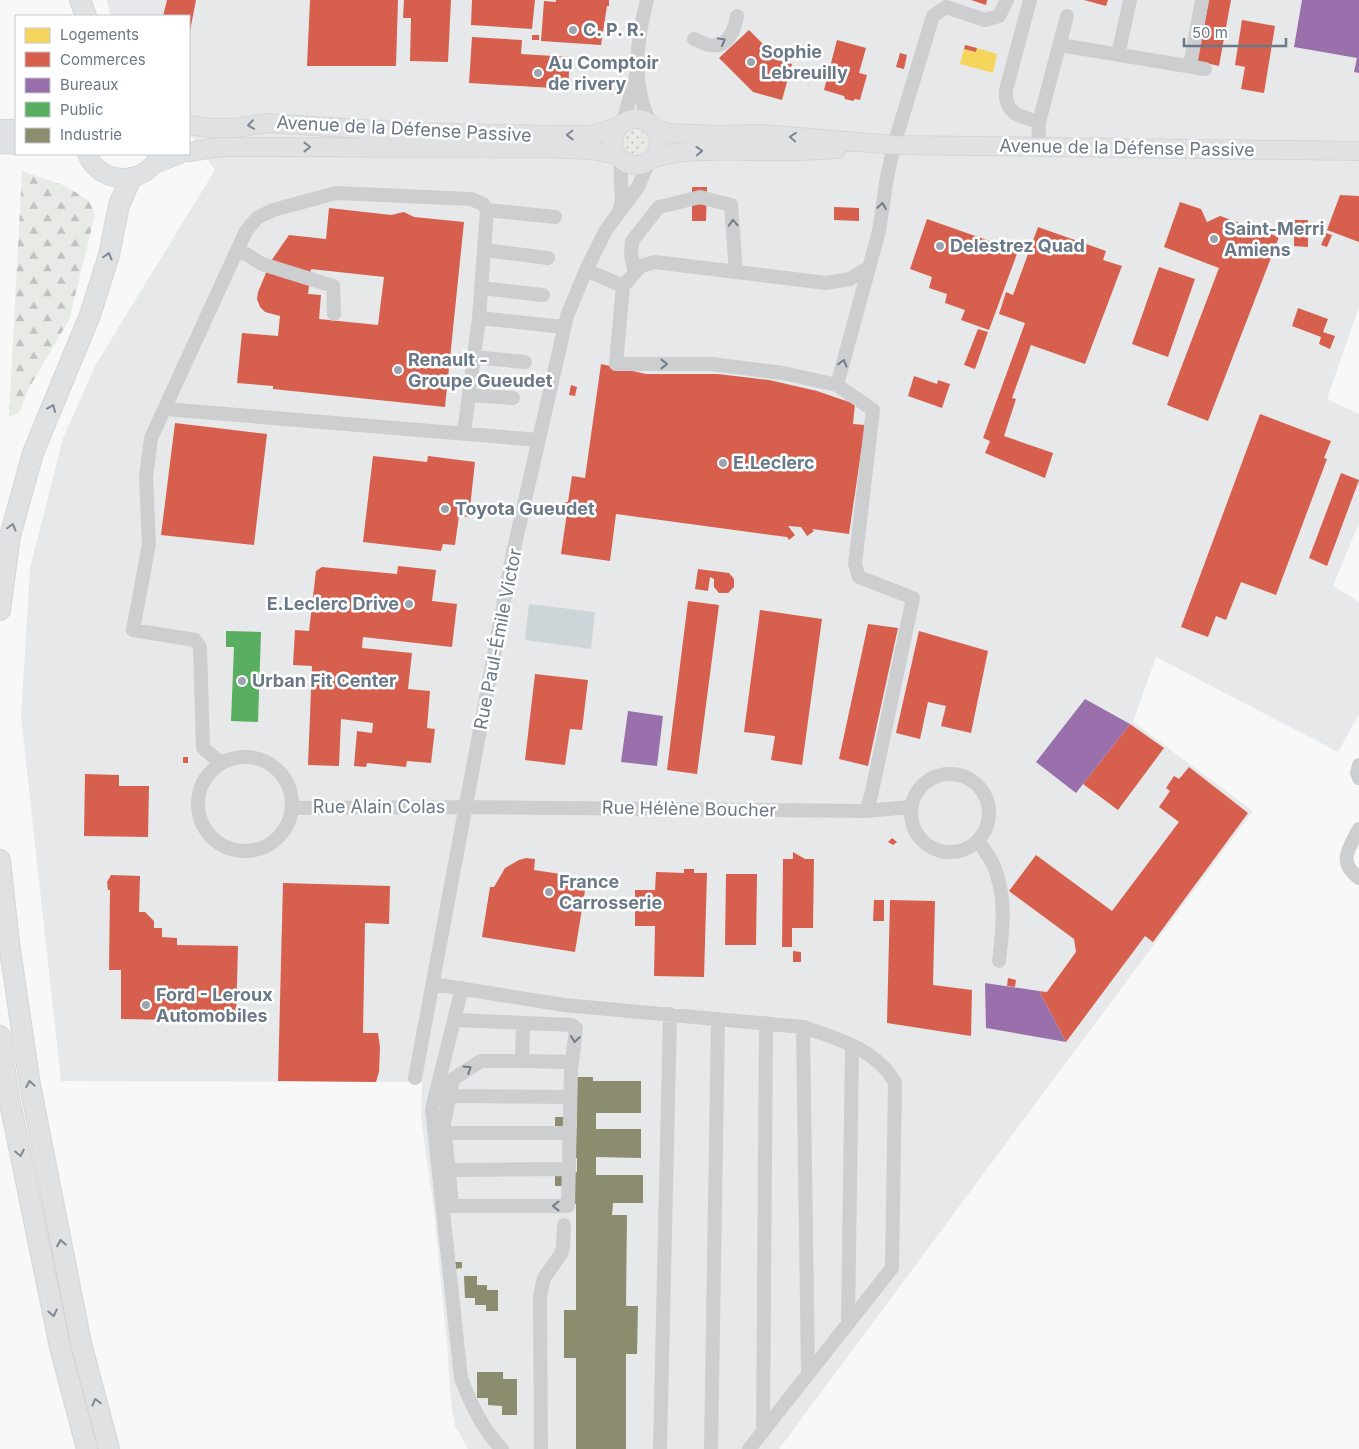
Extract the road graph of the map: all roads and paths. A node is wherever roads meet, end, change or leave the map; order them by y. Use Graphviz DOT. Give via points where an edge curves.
graph roads {
  1 [pos="80,0"];
  2 [pos="648,0"];
  3 [pos="1007,0"];
  4 [pos="1030,0"];
  5 [pos="1130,0"];
  6 [pos="1202,0"];
  7 [pos="86,15"];
  8 [pos="737,16"];
  9 [pos="1068,16"];
  10 [pos="694,39"];
  11 [pos="1060,45"];
  12 [pos="1118,54"];
  13 [pos="1190,66"];
  14 [pos="1205,68"];
  15 [pos="636,74"];
  16 [pos="1040,122"];
  17 [pos="190,125"];
  18 [pos="620,125"];
  19 [pos="653,126"];
  20 [pos="894,145"];
  21 [pos="1038,147"];
  22 [pos="1359,151"];
  23 [pos="190,152"];
  24 [pos="74,155"];
  25 [pos="175,155"];
  26 [pos="618,157"];
  27 [pos="157,159"];
  28 [pos="92,160"];
  29 [pos="650,160"];
  30 [pos="131,178"];
  31 [pos="487,210"];
  32 [pos="619,212"];
  33 [pos="555,217"];
  34 [pos="238,249"];
  35 [pos="484,250"];
  36 [pos="548,258"];
  37 [pos="868,268"];
  38 [pos="586,270"];
  39 [pos="736,272"];
  40 [pos="635,273"];
  41 [pos="623,286"];
  42 [pos="481,288"];
  43 [pos="544,295"];
  44 [pos="334,314"];
  45 [pos="479,318"];
  46 [pos="564,327"];
  47 [pos="474,357"];
  48 [pos="526,362"];
  49 [pos="837,385"];
  50 [pos="469,395"];
  51 [pos="513,398"];
  52 [pos="165,409"];
  53 [pos="464,433"];
  54 [pos="539,440"];
  55 [pos="0,610"];
  56 [pos="221,764"];
  57 [pos="1359,765"];
  58 [pos="1359,778"];
  59 [pos="467,807"];
  60 [pos="912,807"];
  61 [pos="291,808"];
  62 [pos="866,811"];
  63 [pos="1359,829"];
  64 [pos="979,841"];
  65 [pos="0,860"];
  66 [pos="1359,878"];
  67 [pos="999,961"];
  68 [pos="433,984"];
  69 [pos="462,988"];
  70 [pos="670,1014"];
  71 [pos="718,1019"];
  72 [pos="455,1020"];
  73 [pos="523,1023"];
  74 [pos="766,1023"];
  75 [pos="803,1027"];
  76 [pos="0,1036"];
  77 [pos="852,1046"];
  78 [pos="522,1061"];
  79 [pos="572,1062"];
  80 [pos="415,1078"];
  81 [pos="450,1096"];
  82 [pos="570,1097"];
  83 [pos="570,1133"];
  84 [pos="445,1134"];
  85 [pos="569,1169"];
  86 [pos="449,1170"];
  87 [pos="564,1226"];
  88 [pos="848,1323"];
  89 [pos="808,1374"];
  90 [pos="762,1432"];
  91 [pos="87,1449"];
  92 [pos="109,1449"];
  93 [pos="502,1449"];
  94 [pos="541,1449"];
  95 [pos="660,1449"];
  96 [pos="711,1449"];
  97 [pos="749,1449"];
  1 -- 7 [label="highway"];
  2 -- 15 [label="street"];
  3 -- 20 [label="street" via="999,16 985,20 946,7 933,16"];
  4 -- 16 [label="street" via="1005,100 1009,109"];
  5 -- 12 [label="street"];
  6 -- 13 [label="street"];
  10 -- 8 [label="street, one-way" via="711,46 723,43 735,29"];
  9 -- 11 [label="street"];
  11 -- 12 [label="street"];
  11 -- 16 [label="street"];
  12 -- 13 [label="street"];
  13 -- 14 [label="street"];
  15 -- 18 [label="street"];
  15 -- 19 [label="street" via="644,111"];
  16 -- 21 [label="street"];
  18 -- 17 [label="main road, Avenue de la Défense Passive, one-way" via="591,135 410,132 267,123 234,128"];
  18 -- 19 [label="main road" via="637,118"];
  18 -- 26 [label="main road" via="612,141"];
  20 -- 19 [label="main road, Avenue de la Défense Passive, one-way" via="763,134 668,133"];
  19 -- 29 [label="main road" via="659,141"];
  20 -- 21 [label="main road, Avenue de la Défense Passive"];
  29 -- 20 [label="main road, Avenue de la Défense Passive, one-way" via="670,153 698,150 797,152"];
  37 -- 20 [label="street, one-way" via="879,231"];
  21 -- 22 [label="main road, Avenue de la Défense Passive"];
  23 -- 26 [label="main road, Avenue de la Défense Passive, one-way" via="221,147 545,148 592,150"];
  24 -- 28 [label="main road"];
  25 -- 27 [label="main road"];
  26 -- 29 [label="main road" via="634,165"];
  26 -- 32 [label="street, Rue Paul-Émile Victor" via="622,201"];
  27 -- 30 [label="main road" via="144,173"];
  28 -- 30 [label="main road" via="106,175 118,179"];
  29 -- 32 [label="street, Rue Paul-Émile Victor" via="638,187"];
  55 -- 30 [label="highway, one-way" via="10,536 33,453 90,315 109,255 119,205"];
  31 -- 33 [label="street"];
  31 -- 34 [label="street" via="472,199 336,194 273,210 257,218 246,231"];
  31 -- 35 [label="street"];
  32 -- 38 [label="street, Rue Paul-Émile Victor"];
  34 -- 44 [label="street" via="262,264 333,286"];
  34 -- 52 [label="street"];
  35 -- 36 [label="street"];
  35 -- 42 [label="street"];
  37 -- 39 [label="street" via="850,279 826,283"];
  49 -- 37 [label="street, one-way"];
  38 -- 41 [label="street"];
  38 -- 46 [label="street, Rue Paul-Émile Victor"];
  39 -- 40 [label="street" via="655,262 640,266"];
  39 -- 40 [label="street, one-way" via="731,205 700,197 659,207 632,241"];
  40 -- 41 [label="street"];
  41 -- 49 [label="street, one-way" via="616,364 712,364 784,373"];
  42 -- 43 [label="street"];
  42 -- 45 [label="street"];
  45 -- 46 [label="street"];
  45 -- 47 [label="street"];
  46 -- 54 [label="street, Rue Paul-Émile Victor"];
  47 -- 48 [label="street"];
  47 -- 50 [label="street"];
  49 -- 62 [label="street" via="873,410 856,564 859,576 913,598"];
  50 -- 51 [label="street"];
  50 -- 53 [label="street"];
  52 -- 53 [label="street"];
  52 -- 56 [label="street" via="152,438 147,467 149,544 133,630 195,640 200,647 203,748"];
  53 -- 54 [label="street"];
  54 -- 59 [label="street, Rue Paul-Émile Victor" via="513,553"];
  56 -- 61 [label="street, Rue Alain Colas" via="235,758 249,758 263,761 276,769 290,793"];
  56 -- 61 [label="street, Rue Alain Colas" via="202,785 198,799 204,828 213,839 240,851 255,850 280,835 288,822"];
  57 -- 58 [label="street"];
  59 -- 61 [label="street, Rue Alain Colas"];
  59 -- 62 [label="street, Rue Hélène Boucher"];
  59 -- 68 [label="street, Rue Paul-Émile Victor"];
  60 -- 62 [label="street, Rue Hélène Boucher"];
  60 -- 64 [label="street" via="916,831 933,848 957,852"];
  60 -- 64 [label="street" via="924,784 936,777 949,774 974,782 989,804 990,817"];
  63 -- 66 [label="street" via="1348,852 1347,863 1350,872"];
  64 -- 67 [label="street" via="992,863 1000,888 1004,912"];
  92 -- 65 [label="highway, one-way" via="81,1343 30,1085"];
  68 -- 69 [label="street"];
  68 -- 80 [label="street, Rue Paul-Émile Victor"];
  69 -- 70 [label="street" via="564,1005"];
  69 -- 72 [label="street"];
  70 -- 71 [label="street"];
  70 -- 95 [label="street"];
  71 -- 74 [label="street"];
  71 -- 96 [label="street"];
  72 -- 73 [label="street"];
  72 -- 93 [label="street" via="432,1108 461,1378 473,1410"];
  73 -- 78 [label="street"];
  73 -- 79 [label="street, one-way" via="572,1025 576,1028"];
  74 -- 75 [label="street"];
  74 -- 90 [label="street"];
  75 -- 77 [label="street"];
  75 -- 89 [label="street"];
  76 -- 91 [label="highway, one-way" via="8,1093 60,1347"];
  77 -- 88 [label="street"];
  77 -- 88 [label="street" via="890,1071 895,1083 892,1268"];
  78 -- 79 [label="street"];
  81 -- 78 [label="street, one-way" via="453,1079 481,1061"];
  79 -- 82 [label="street"];
  81 -- 82 [label="street"];
  81 -- 84 [label="street"];
  82 -- 83 [label="street"];
  83 -- 84 [label="street"];
  83 -- 85 [label="street"];
  84 -- 86 [label="street"];
  85 -- 86 [label="street"];
  85 -- 86 [label="street, one-way" via="568,1206 452,1206"];
  87 -- 94 [label="street" via="561,1254 544,1278 540,1296"];
  88 -- 89 [label="street"];
  89 -- 90 [label="street"];
  90 -- 97 [label="street"];
}
